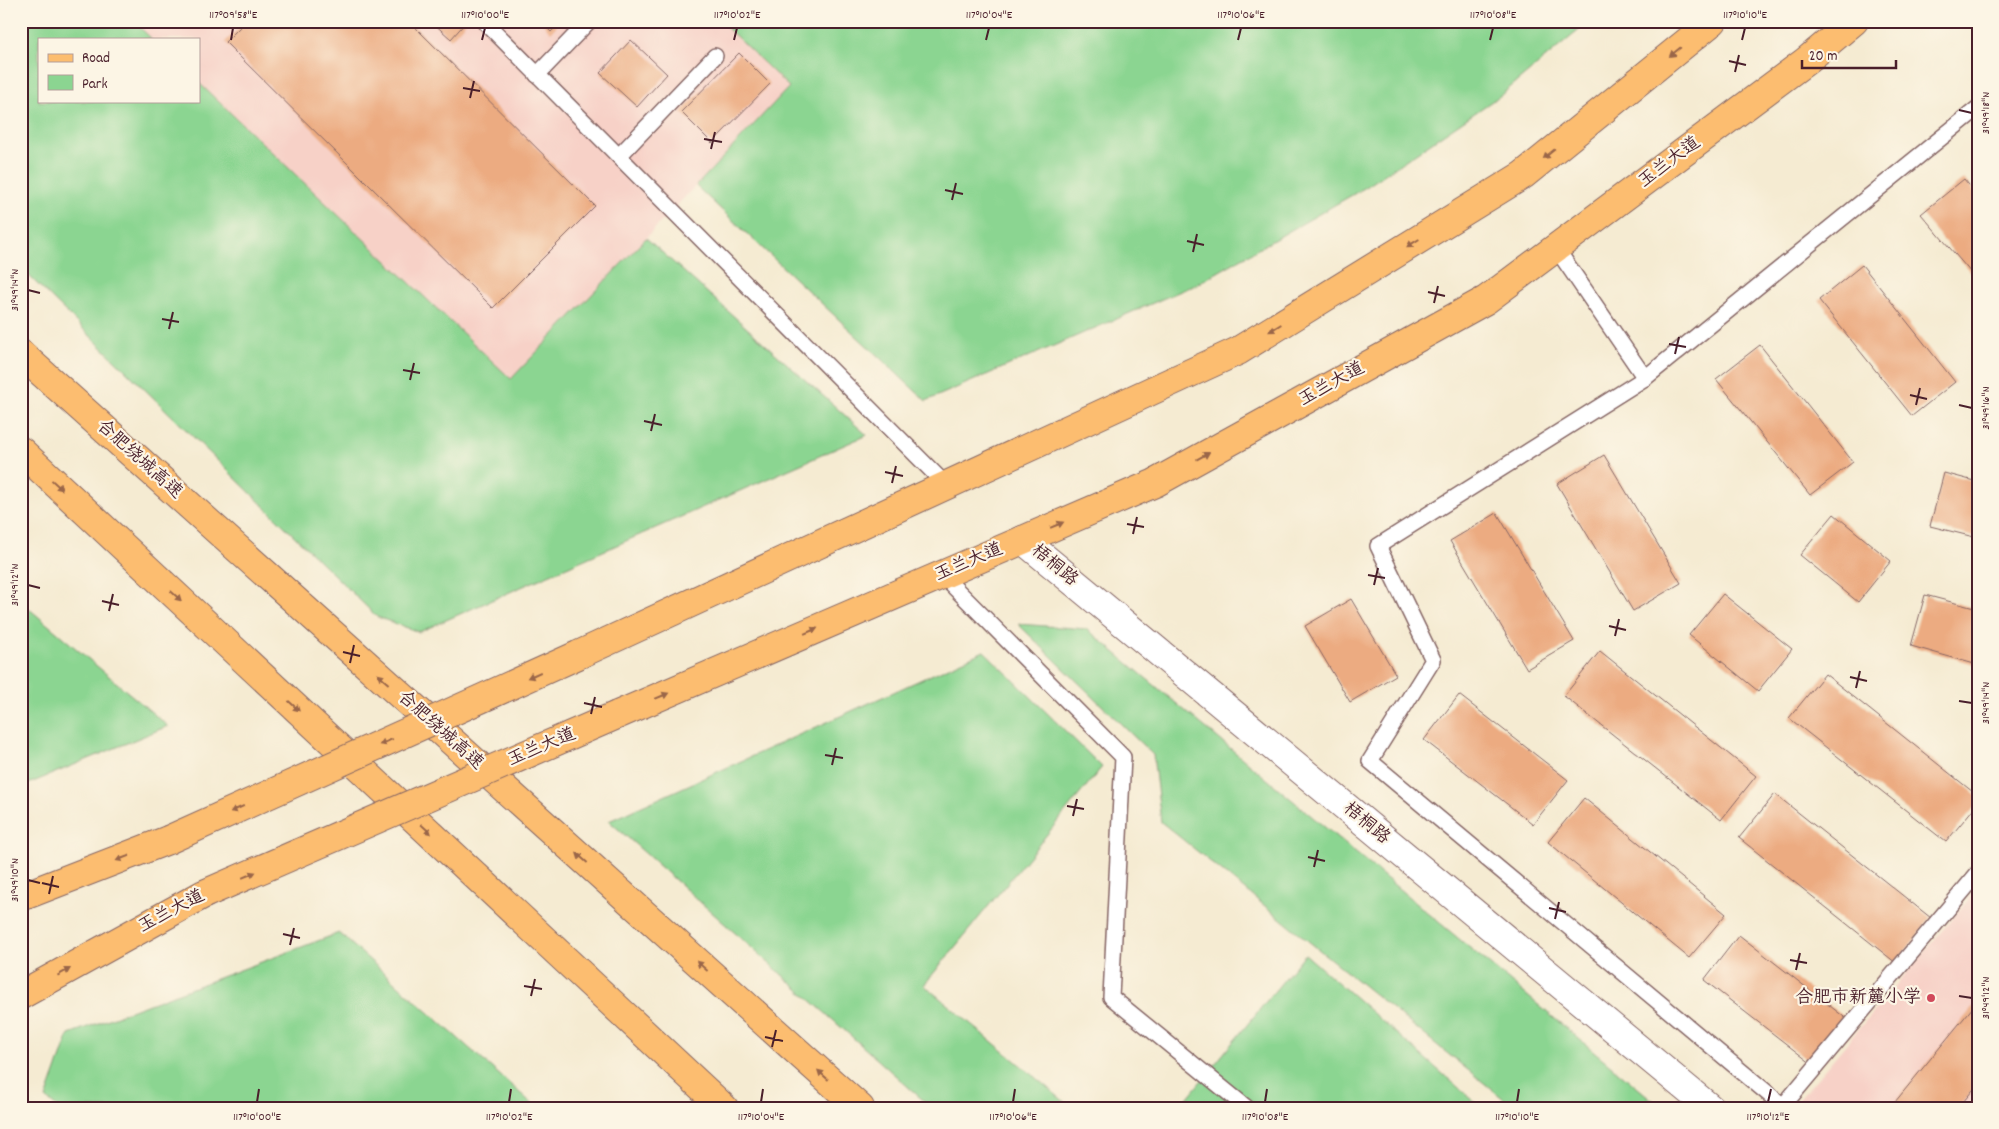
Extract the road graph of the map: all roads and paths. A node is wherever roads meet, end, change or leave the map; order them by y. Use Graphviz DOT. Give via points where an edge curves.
graph roads {
  1 [pos="484,21"];
  2 [pos="589,21"];
  3 [pos="1713,21"];
  4 [pos="1854,21"];
  5 [pos="715,56"];
  6 [pos="537,74"];
  7 [pos="1978,108"];
  8 [pos="619,156"];
  9 [pos="1556,248"];
  10 [pos="21,354"];
  11 [pos="1645,378"];
  12 [pos="21,451"];
  13 [pos="947,486"];
  14 [pos="1022,540"];
  15 [pos="942,575"];
  16 [pos="1978,873"];
  17 [pos="21,897"];
  18 [pos="21,995"];
  19 [pos="724,1108"];
  20 [pos="860,1108"];
  21 [pos="1247,1108"];
  22 [pos="1710,1108"];
  1 -- 6 [label="lane"];
  2 -- 6 [label="lane"];
  3 -- 13 [label="main road, one-way" via="1523,175 1238,351"];
  4 -- 9 [label="main road, 玉兰大道"];
  5 -- 8 [label="lane"];
  6 -- 8 [label="lane"];
  7 -- 11 [label="lane"];
  8 -- 13 [label="lane"];
  9 -- 11 [label="lane"];
  14 -- 9 [label="main road, 玉兰大道, one-way" via="1155,483 1486,300"];
  20 -- 10 [label="main road, 合肥绕城高速, one-way"];
  11 -- 16 [label="lane" via="1378,546 1433,660 1370,761 1783,1106"];
  12 -- 19 [label="main road, one-way"];
  13 -- 17 [label="main road, one-way, bridge" via="168,840"];
  14 -- 15 [label="main road, 玉兰大道"];
  14 -- 22 [label="street, 梧桐路"];
  18 -- 15 [label="main road, 玉兰大道, one-way, bridge" via="204,894"];
  15 -- 21 [label="lane" via="1123,757 1111,997"];
}
